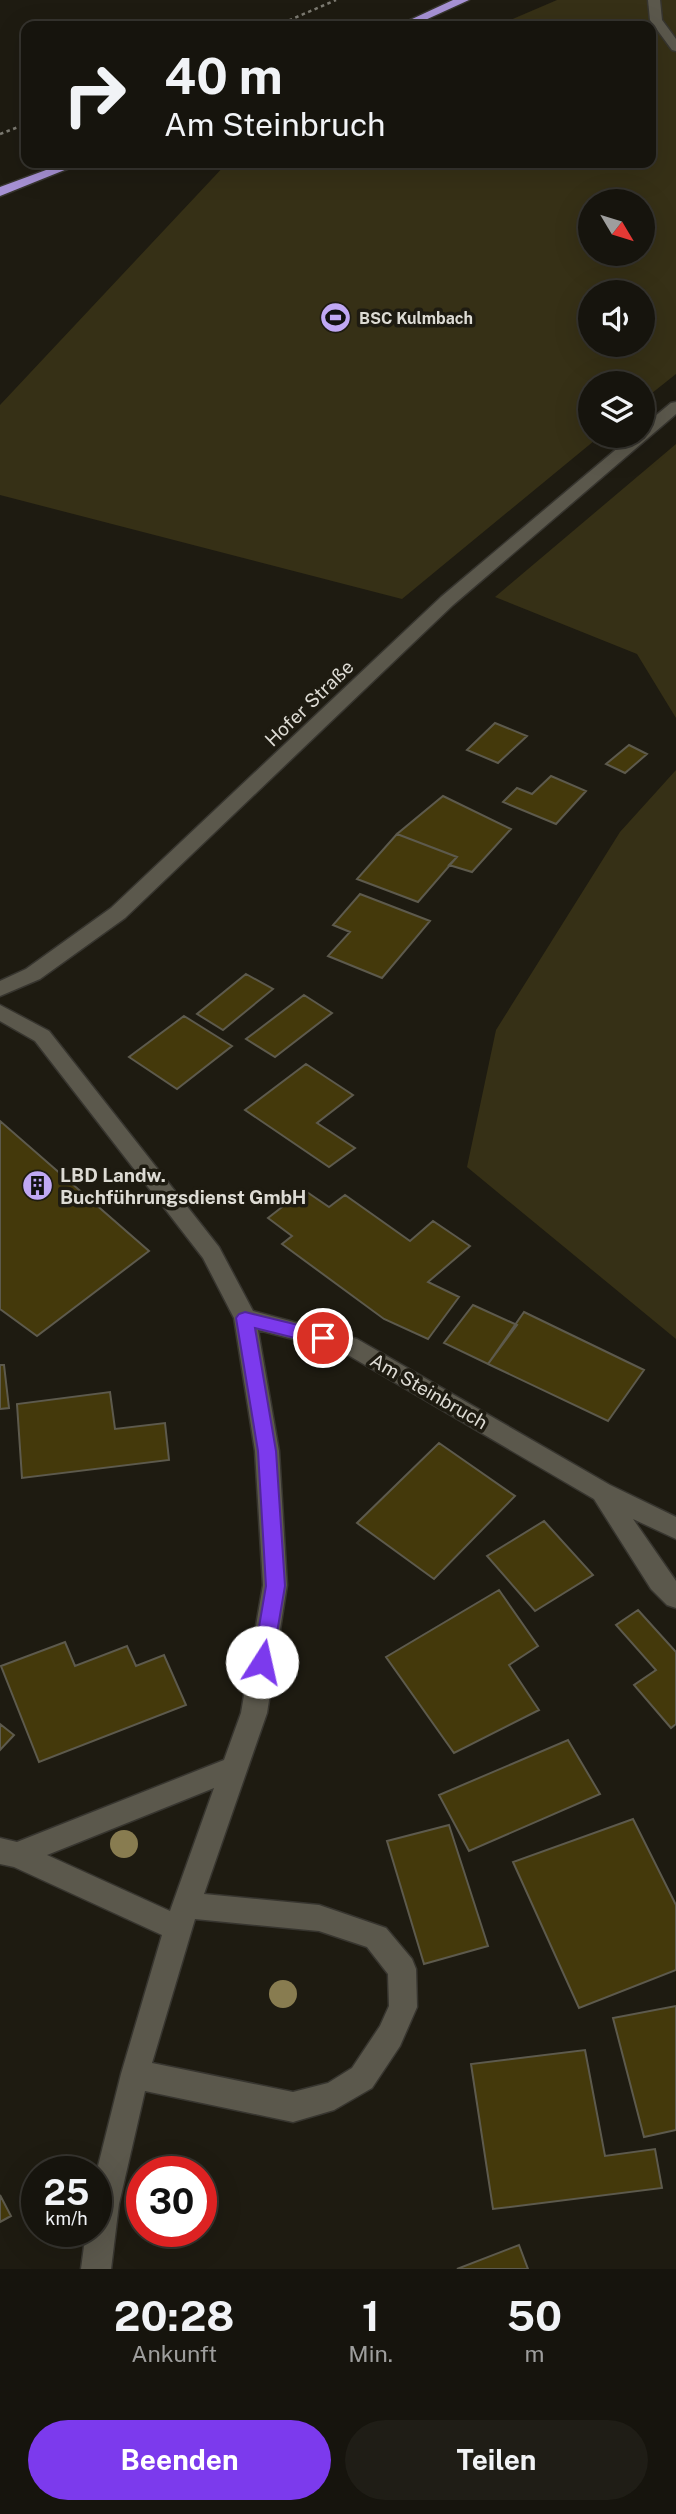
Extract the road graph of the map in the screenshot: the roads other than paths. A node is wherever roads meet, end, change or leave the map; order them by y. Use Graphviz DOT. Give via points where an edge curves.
graph roads {
  1 [pos="463,0"];
  2 [pos="654,0"];
  3 [pos="415,21"];
  4 [pos="676,47"];
  5 [pos="63,168"];
  6 [pos="0,192"];
  7 [pos="676,406"];
  8 [pos="655,424"];
  9 [pos="627,448"];
  10 [pos="0,989"];
  11 [pos="0,1012"];
  12 [pos="245,1318"];
  13 [pos="602,1492"];
  14 [pos="676,1529"];
  15 [pos="676,1597"];
  16 [pos="234,1768"];
  17 [pos="9,1853"];
  18 [pos="182,1917"];
  19 [pos="135,2074"];
  20 [pos="96,2269"];
  1 -- 3 [label="highway"];
  2 -- 4 [label="street" via="656,20"];
  5 -- 6 [label="highway"];
  7 -- 8 [label="street, Hofer Straße"];
  9 -- 10 [label="street, Hofer Straße" via="446,601 118,914 33,974"];
  11 -- 12 [label="street" via="42,1036 211,1253"];
  12 -- 13 [label="street, Am Steinbruch" via="349,1345"];
  12 -- 16 [label="street" via="267,1451 275,1586 254,1713"];
  13 -- 14 [label="street, Am Steinbruch"];
  13 -- 15 [label="street, Am Steinbruch" via="660,1581"];
  16 -- 17 [label="street"];
  16 -- 18 [label="street"];
  17 -- 18 [label="street"];
  18 -- 19 [label="street"];
  18 -- 19 [label="street" via="319,1918 376,1937 401,1969 403,2007 362,2078 334,2096 293,2107"];
  19 -- 20 [label="street" via="104,2204"];
}
